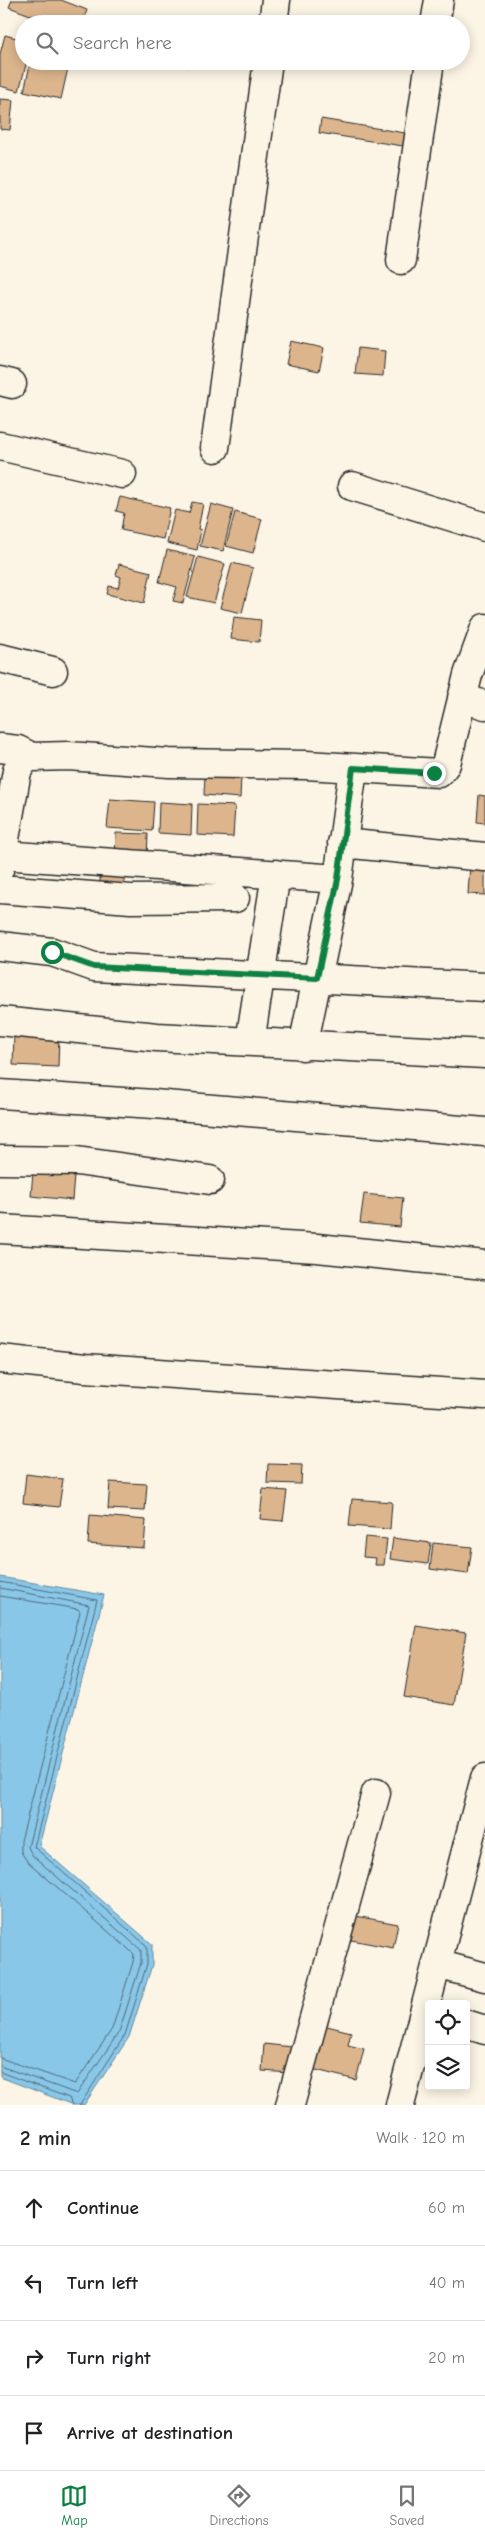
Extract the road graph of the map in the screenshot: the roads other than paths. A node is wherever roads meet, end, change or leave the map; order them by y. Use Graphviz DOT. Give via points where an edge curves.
graph roads {
  1 [pos="276,0"];
  2 [pos="439,0"];
  3 [pos="274,15"];
  4 [pos="436,15"];
  5 [pos="267,70"];
  6 [pos="429,70"];
  7 [pos="401,260"];
  8 [pos="0,446"];
  9 [pos="215,448"];
  10 [pos="122,474"];
  11 [pos="352,486"];
  12 [pos="485,527"];
  13 [pos="485,628"];
  14 [pos="0,658"];
  15 [pos="53,671"];
  16 [pos="474,701"];
  17 [pos="0,748"];
  18 [pos="32,757"];
  19 [pos="353,768"];
  20 [pos="4,821"];
  21 [pos="342,843"];
  22 [pos="485,857"];
  23 [pos="1,861"];
  24 [pos="276,874"];
  25 [pos="338,879"];
  26 [pos="0,889"];
  27 [pos="235,898"];
  28 [pos="0,946"];
  29 [pos="262,976"];
  30 [pos="317,978"];
  31 [pos="485,986"];
  32 [pos="0,1021"];
  33 [pos="250,1042"];
  34 [pos="303,1046"];
  35 [pos="485,1054"];
  36 [pos="0,1094"];
  37 [pos="485,1132"];
  38 [pos="0,1160"];
  39 [pos="210,1180"];
  40 [pos="0,1229"];
  41 [pos="485,1264"];
  42 [pos="0,1359"];
  43 [pos="485,1395"];
  44 [pos="485,1778"];
  45 [pos="376,1793"];
  46 [pos="480,1813"];
  47 [pos="437,1964"];
  48 [pos="485,1977"];
  49 [pos="430,2000"];
  50 [pos="425,2019"];
  51 [pos="470,2025"];
  52 [pos="485,2030"];
  53 [pos="290,2105"];
  54 [pos="400,2105"];
  1 -- 3 [label="street"];
  2 -- 4 [label="street"];
  5 -- 9 [label="street"];
  6 -- 7 [label="street"];
  8 -- 10 [label="street"];
  11 -- 12 [label="street"];
  13 -- 16 [label="street"];
  14 -- 15 [label="street"];
  16 -- 19 [label="street" via="439,773"];
  17 -- 18 [label="street" via="18,750"];
  18 -- 19 [label="street"];
  18 -- 20 [label="street" via="25,759 18,771"];
  19 -- 21 [label="street"];
  20 -- 23 [label="street"];
  21 -- 22 [label="street"];
  21 -- 25 [label="street"];
  23 -- 24 [label="street"];
  24 -- 25 [label="street"];
  24 -- 29 [label="street"];
  25 -- 30 [label="street"];
  26 -- 27 [label="street" via="131,899"];
  28 -- 29 [label="street" via="52,952 94,967"];
  29 -- 30 [label="street"];
  29 -- 33 [label="street"];
  30 -- 31 [label="street"];
  30 -- 34 [label="street"];
  32 -- 33 [label="street" via="157,1037"];
  33 -- 34 [label="street"];
  34 -- 35 [label="street"];
  36 -- 37 [label="street"];
  38 -- 39 [label="street" via="77,1161"];
  40 -- 41 [label="street" via="317,1248"];
  42 -- 43 [label="street" via="85,1368"];
  44 -- 46 [label="street"];
  45 -- 53 [label="street"];
  46 -- 47 [label="street"];
  47 -- 48 [label="street"];
  47 -- 49 [label="street"];
  50 -- 54 [label="street"];
  51 -- 52 [label="street"];
}
